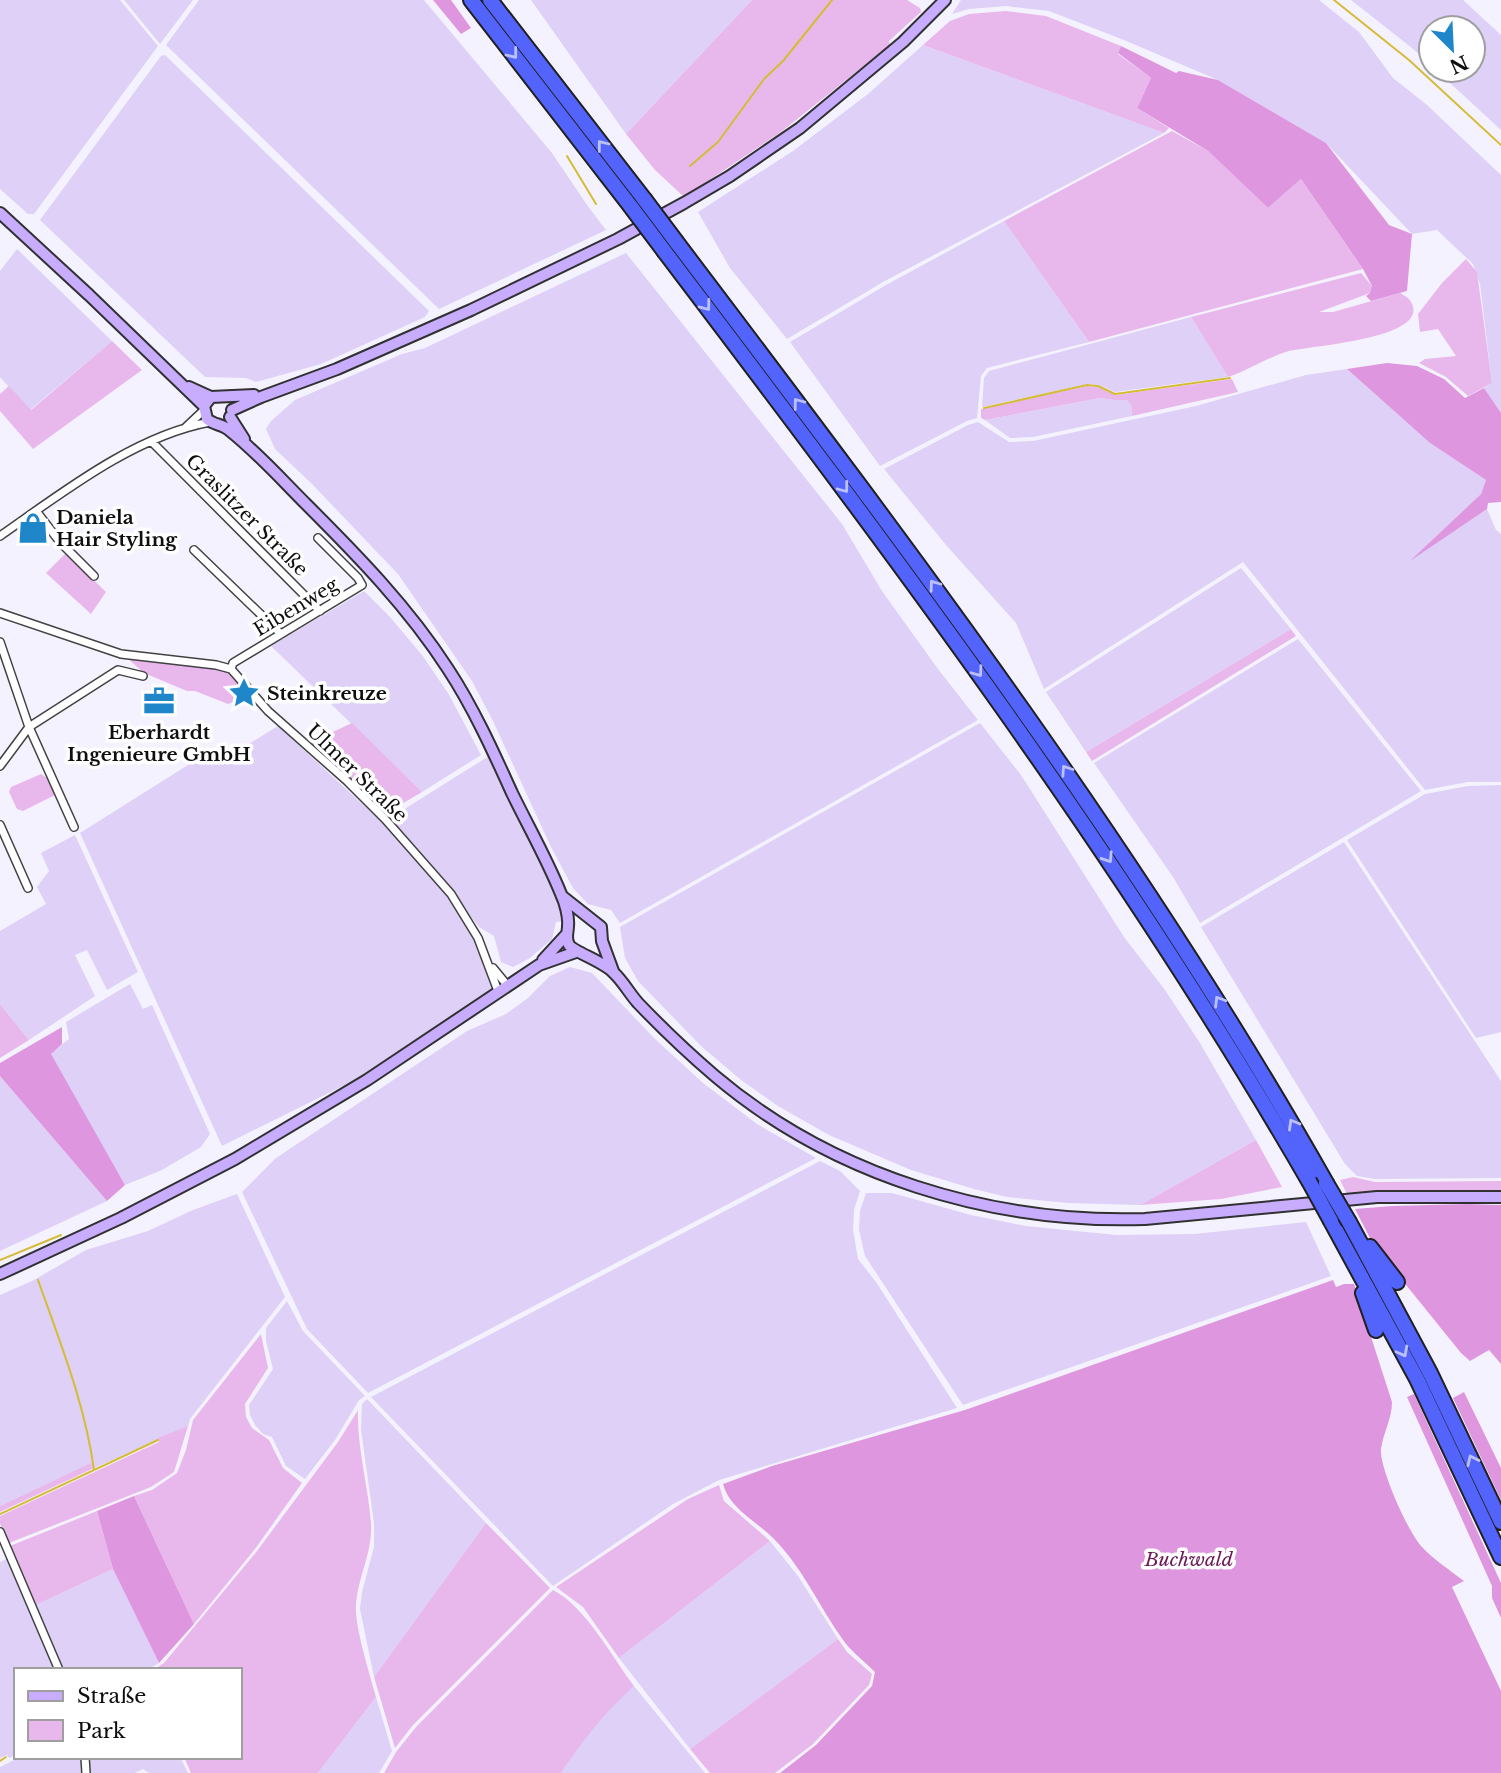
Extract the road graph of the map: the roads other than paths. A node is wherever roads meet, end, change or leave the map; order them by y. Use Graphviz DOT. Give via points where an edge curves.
graph roads {
  1 [pos="471,0"];
  2 [pos="490,0"];
  3 [pos="945,0"];
  4 [pos="638,203"];
  5 [pos="0,213"];
  6 [pos="671,248"];
  7 [pos="271,393"];
  8 [pos="226,398"];
  9 [pos="206,405"];
  10 [pos="223,418"];
  11 [pos="184,429"];
  12 [pos="152,442"];
  13 [pos="36,511"];
  14 [pos="0,536"];
  15 [pos="318,538"];
  16 [pos="194,550"];
  17 [pos="94,576"];
  18 [pos="320,611"];
  19 [pos="0,613"];
  20 [pos="281,634"];
  21 [pos="0,642"];
  22 [pos="230,669"];
  23 [pos="143,676"];
  24 [pos="29,727"];
  25 [pos="0,766"];
  26 [pos="0,825"];
  27 [pos="74,827"];
  28 [pos="28,888"];
  29 [pos="562,895"];
  30 [pos="589,918"];
  31 [pos="567,931"];
  32 [pos="602,941"];
  33 [pos="581,953"];
  34 [pos="539,965"];
  35 [pos="613,971"];
  36 [pos="503,988"];
  37 [pos="1501,1197"];
  38 [pos="1349,1222"];
  39 [pos="1348,1249"];
  40 [pos="0,1274"];
  41 [pos="1397,1282"];
  42 [pos="1376,1330"];
  43 [pos="1501,1522"];
  44 [pos="0,1532"];
  45 [pos="1501,1557"];
  46 [pos="58,1668"];
  1 -- 4 [label="highway, one-way"];
  4 -- 2 [label="highway, one-way"];
  3 -- 7 [label="main road" via="903,43 800,128 730,176 618,239 482,304 337,369"];
  4 -- 6 [label="highway, bridge"];
  5 -- 9 [label="main road"];
  38 -- 6 [label="highway, one-way, bridge" via="1219,1001 1047,743 892,527"];
  6 -- 39 [label="highway, one-way, bridge" via="1104,851 1207,1010"];
  7 -- 8 [label="main road"];
  7 -- 10 [label="main road"];
  8 -- 9 [label="main road" via="219,396"];
  8 -- 10 [label="main road"];
  9 -- 10 [label="main road"];
  9 -- 11 [label="street"];
  10 -- 11 [label="street"];
  10 -- 29 [label="main road" via="360,558 433,648 472,710"];
  11 -- 12 [label="street"];
  12 -- 13 [label="street" via="106,465"];
  12 -- 18 [label="street, Graslitzer Straße"];
  13 -- 14 [label="street"];
  13 -- 17 [label="street"];
  15 -- 18 [label="street, Eibenweg" via="362,585"];
  16 -- 20 [label="street"];
  18 -- 20 [label="street, Eibenweg"];
  19 -- 22 [label="street" via="121,654"];
  20 -- 22 [label="street, Eibenweg"];
  21 -- 24 [label="street"];
  22 -- 36 [label="street, Ulmer Straße" via="256,699 347,781 426,865 466,914"];
  23 -- 24 [label="street" via="118,670"];
  24 -- 25 [label="street"];
  24 -- 27 [label="street"];
  26 -- 28 [label="street"];
  29 -- 30 [label="main road"];
  29 -- 31 [label="main road"];
  30 -- 31 [label="main road" via="577,919"];
  30 -- 32 [label="main road" via="601,927"];
  31 -- 33 [label="main road" via="571,947"];
  31 -- 34 [label="main road"];
  32 -- 33 [label="main road" via="593,951"];
  32 -- 35 [label="main road"];
  33 -- 34 [label="main road"];
  33 -- 35 [label="main road"];
  34 -- 36 [label="main road"];
  35 -- 37 [label="main road" via="672,1037 753,1106 870,1170 960,1199 1044,1216 1109,1220 1377,1198"];
  36 -- 40 [label="main road" via="299,1122 168,1195"];
  38 -- 41 [label="highway"];
  43 -- 38 [label="highway, one-way" via="1430,1373"];
  39 -- 42 [label="highway"];
  39 -- 45 [label="highway, one-way" via="1417,1379"];
  44 -- 46 [label="street"];
}
